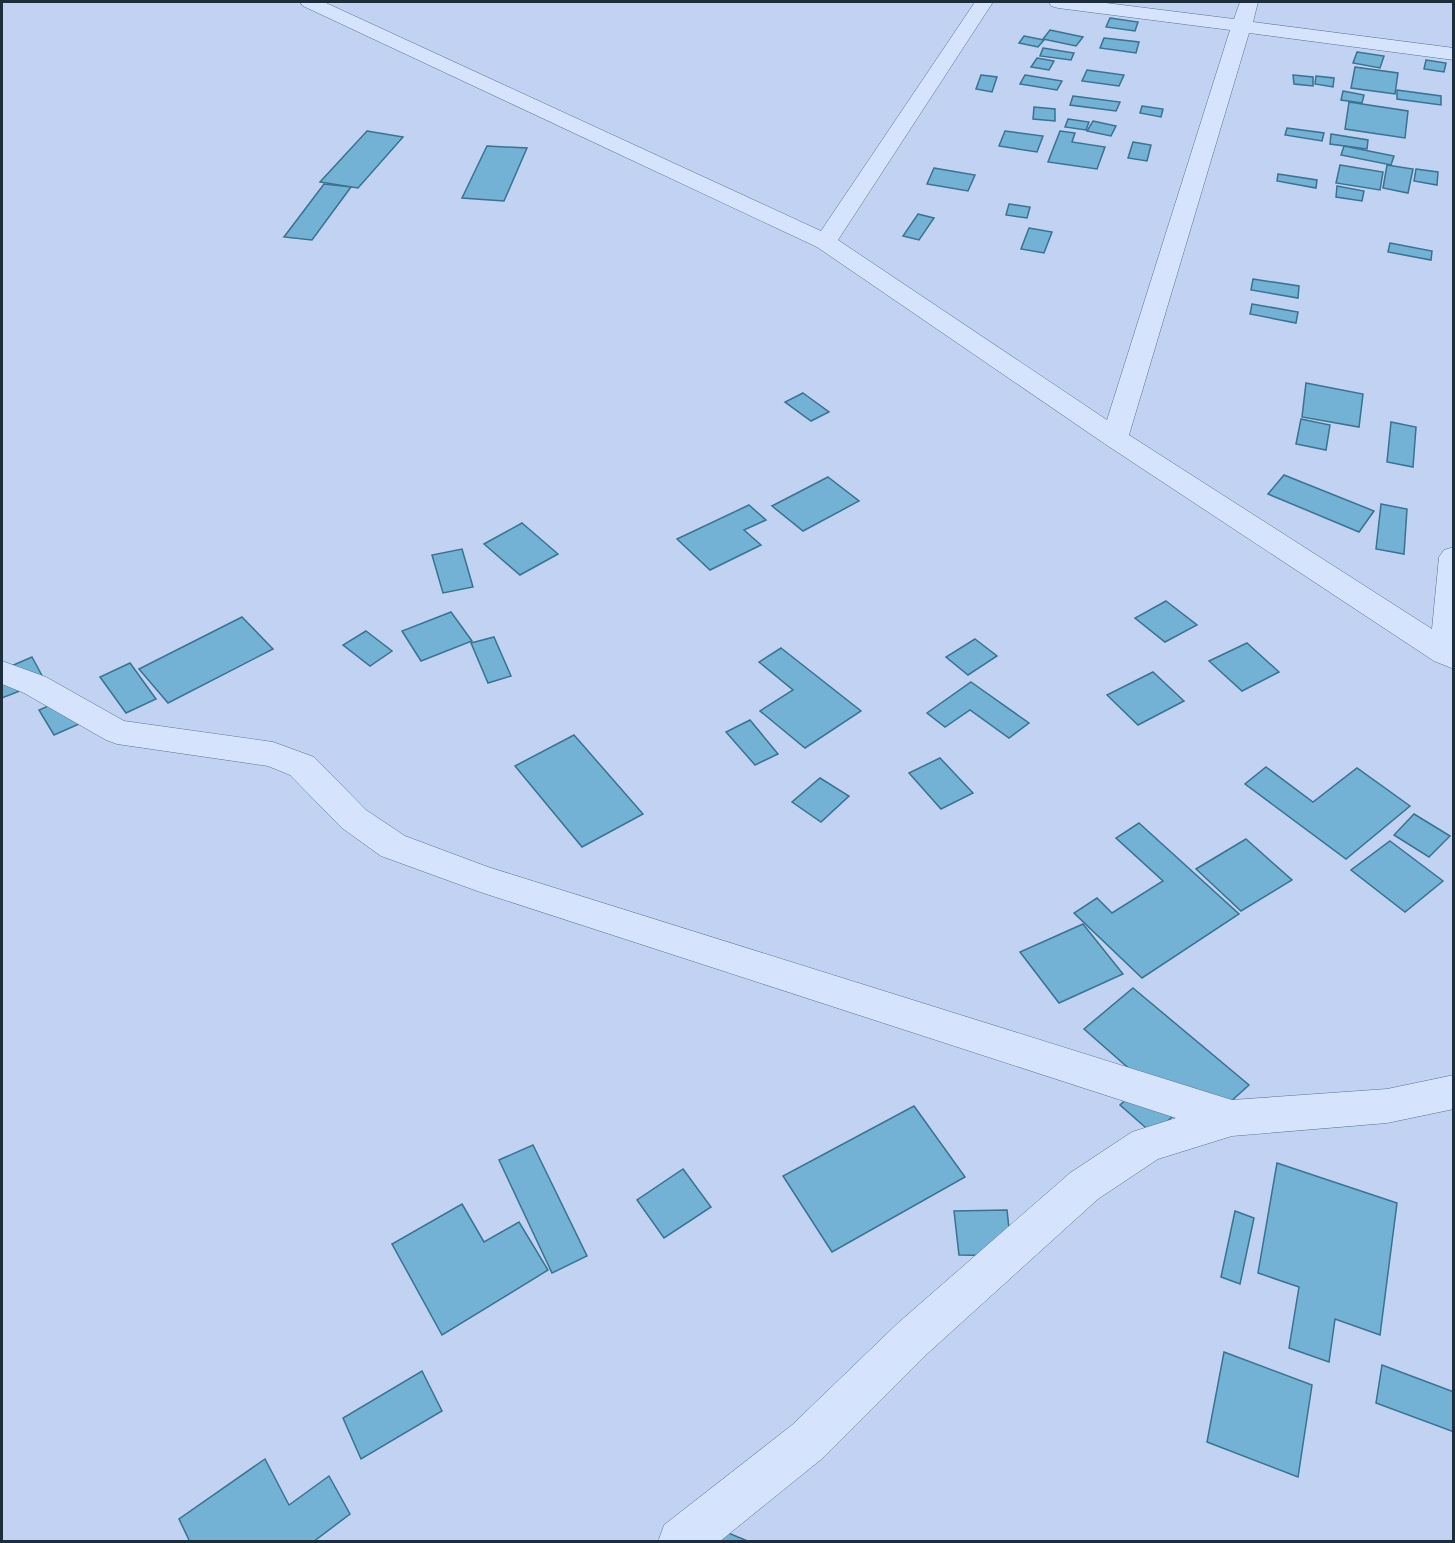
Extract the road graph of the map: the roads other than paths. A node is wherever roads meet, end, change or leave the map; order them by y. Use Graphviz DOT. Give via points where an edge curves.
graph roads {
  1 [pos="310,2"];
  2 [pos="984,2"];
  3 [pos="1058,2"];
  4 [pos="1249,2"];
  5 [pos="1242,26"];
  6 [pos="1454,54"];
  7 [pos="825,242"];
  8 [pos="1115,438"];
  9 [pos="1454,557"];
  10 [pos="1449,656"];
  11 [pos="2,672"];
  12 [pos="1454,1092"];
  13 [pos="1232,1118"];
  14 [pos="681,1542"];
  1 -- 7 [label="street"];
  2 -- 7 [label="street"];
  3 -- 5 [label="street"];
  4 -- 5 [label="street"];
  5 -- 6 [label="street"];
  5 -- 8 [label="street"];
  7 -- 8 [label="street"];
  8 -- 10 [label="street"];
  9 -- 10 [label="street"];
  11 -- 13 [label="street" via="35,685 117,732 273,754 302,766 354,819 393,846 458,870"];
  12 -- 13 [label="street" via="1387,1106"];
  13 -- 14 [label="street" via="1146,1145 1084,1186 913,1338 808,1441"];
}
